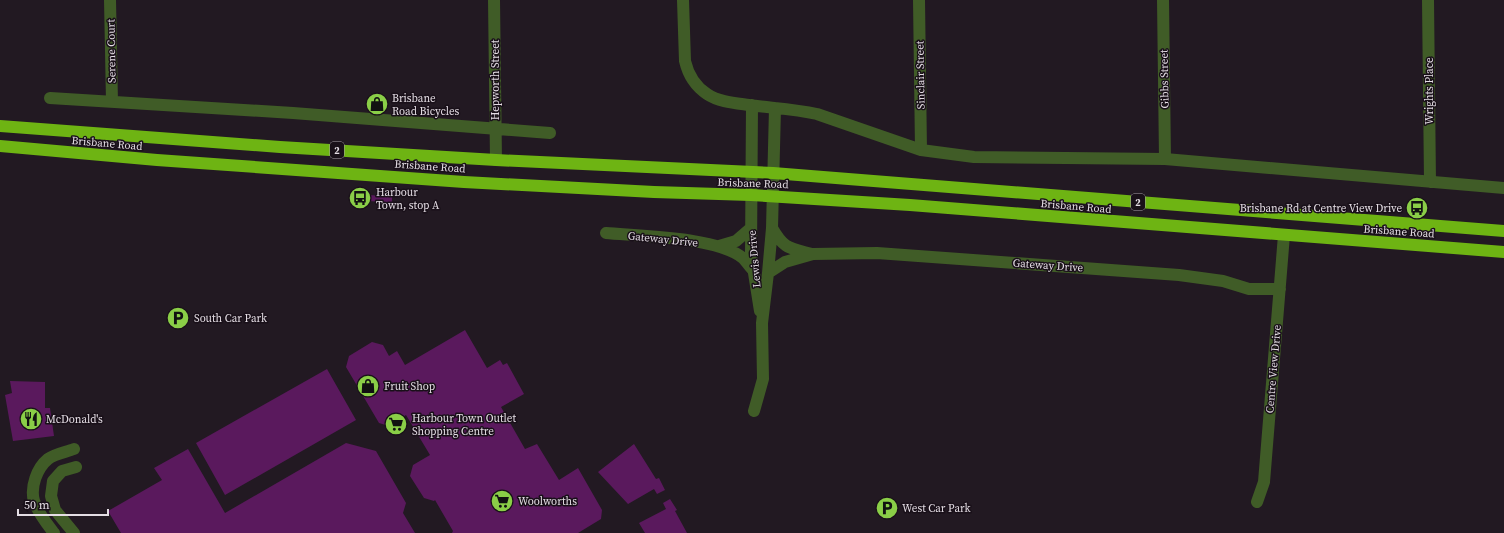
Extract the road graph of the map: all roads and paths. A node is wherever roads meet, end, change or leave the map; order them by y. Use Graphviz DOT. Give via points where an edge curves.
graph roads {
  1 [pos="110,0"];
  2 [pos="494,0"];
  3 [pos="683,0"];
  4 [pos="920,0"];
  5 [pos="1164,0"];
  6 [pos="1428,0"];
  7 [pos="50,98"];
  8 [pos="112,102"];
  9 [pos="748,104"];
  10 [pos="775,108"];
  11 [pos="0,122"];
  12 [pos="0,126"];
  13 [pos="21,127"];
  14 [pos="495,129"];
  15 [pos="550,133"];
  16 [pos="0,146"];
  17 [pos="42,150"];
  18 [pos="921,150"];
  19 [pos="0,154"];
  20 [pos="1165,159"];
  21 [pos="496,160"];
  22 [pos="751,172"];
  23 [pos="773,173"];
  24 [pos="1430,182"];
  25 [pos="1504,188"];
  26 [pos="751,195"];
  27 [pos="772,196"];
  28 [pos="751,228"];
  29 [pos="772,228"];
  30 [pos="1504,231"];
  31 [pos="606,233"];
  32 [pos="1284,235"];
  33 [pos="719,246"];
  34 [pos="1504,252"];
  35 [pos="813,254"];
  36 [pos="753,270"];
  37 [pos="768,273"];
  38 [pos="1280,289"];
  39 [pos="762,322"];
  40 [pos="754,411"];
  41 [pos="74,449"];
  42 [pos="76,467"];
  43 [pos="1257,502"];
  44 [pos="54,533"];
  45 [pos="74,533"];
  1 -- 8 [label="street, Serene Court"];
  2 -- 14 [label="street, Hepworth Street"];
  3 -- 9 [label="street" via="684,52 692,79 706,94 725,102"];
  4 -- 18 [label="street, Sinclair Street"];
  5 -- 20 [label="street, Gibbs Street"];
  6 -- 24 [label="street, Wrights Place"];
  7 -- 8 [label="street"];
  8 -- 14 [label="street"];
  9 -- 10 [label="street"];
  9 -- 22 [label="street, Brisbane Road"];
  10 -- 18 [label="street" via="817,114"];
  10 -- 23 [label="street, Brisbane Road"];
  11 -- 13 [label="highway"];
  12 -- 13 [label="highway, Brisbane Road / 2"];
  13 -- 21 [label="highway, Brisbane Road / 2"];
  14 -- 15 [label="street"];
  14 -- 21 [label="street, Hepworth Street"];
  16 -- 17 [label="highway, Brisbane Road / 2"];
  17 -- 19 [label="highway"];
  17 -- 26 [label="highway, Brisbane Road / 2" via="464,182"];
  18 -- 20 [label="street" via="974,157"];
  20 -- 24 [label="street"];
  21 -- 22 [label="highway, Brisbane Road / 2"];
  22 -- 23 [label="highway, Brisbane Road / 2"];
  22 -- 26 [label="street, Lewis Drive"];
  23 -- 27 [label="street, Lewis Drive"];
  23 -- 30 [label="highway, Brisbane Road / 2"];
  24 -- 25 [label="street"];
  26 -- 27 [label="highway, Brisbane Road / 2"];
  26 -- 28 [label="street, Lewis Drive"];
  27 -- 29 [label="street, Lewis Drive"];
  27 -- 32 [label="highway, Brisbane Road / 2"];
  28 -- 33 [label="street" via="736,240"];
  28 -- 36 [label="street, Lewis Drive"];
  29 -- 35 [label="street, Gateway Drive" via="783,245"];
  29 -- 37 [label="street, Lewis Drive"];
  31 -- 33 [label="street, Gateway Drive"];
  32 -- 34 [label="highway, Brisbane Road / 2"];
  32 -- 38 [label="street, Centre View Drive"];
  33 -- 36 [label="street, Gateway Drive" via="743,258"];
  35 -- 37 [label="street, Gateway Drive" via="785,262"];
  35 -- 38 [label="street, Gateway Drive" via="876,253 1154,273 1223,281 1249,289"];
  36 -- 39 [label="street, Lewis Drive"];
  37 -- 39 [label="street, Lewis Drive"];
  38 -- 43 [label="street, Centre View Drive" via="1264,482"];
  39 -- 40 [label="street, Lewis Drive" via="762,379"];
  41 -- 44 [label="street" via="48,458 37,473 33,488 34,501"];
  42 -- 45 [label="street" via="62,471 53,481 50,496 55,510"];
}
